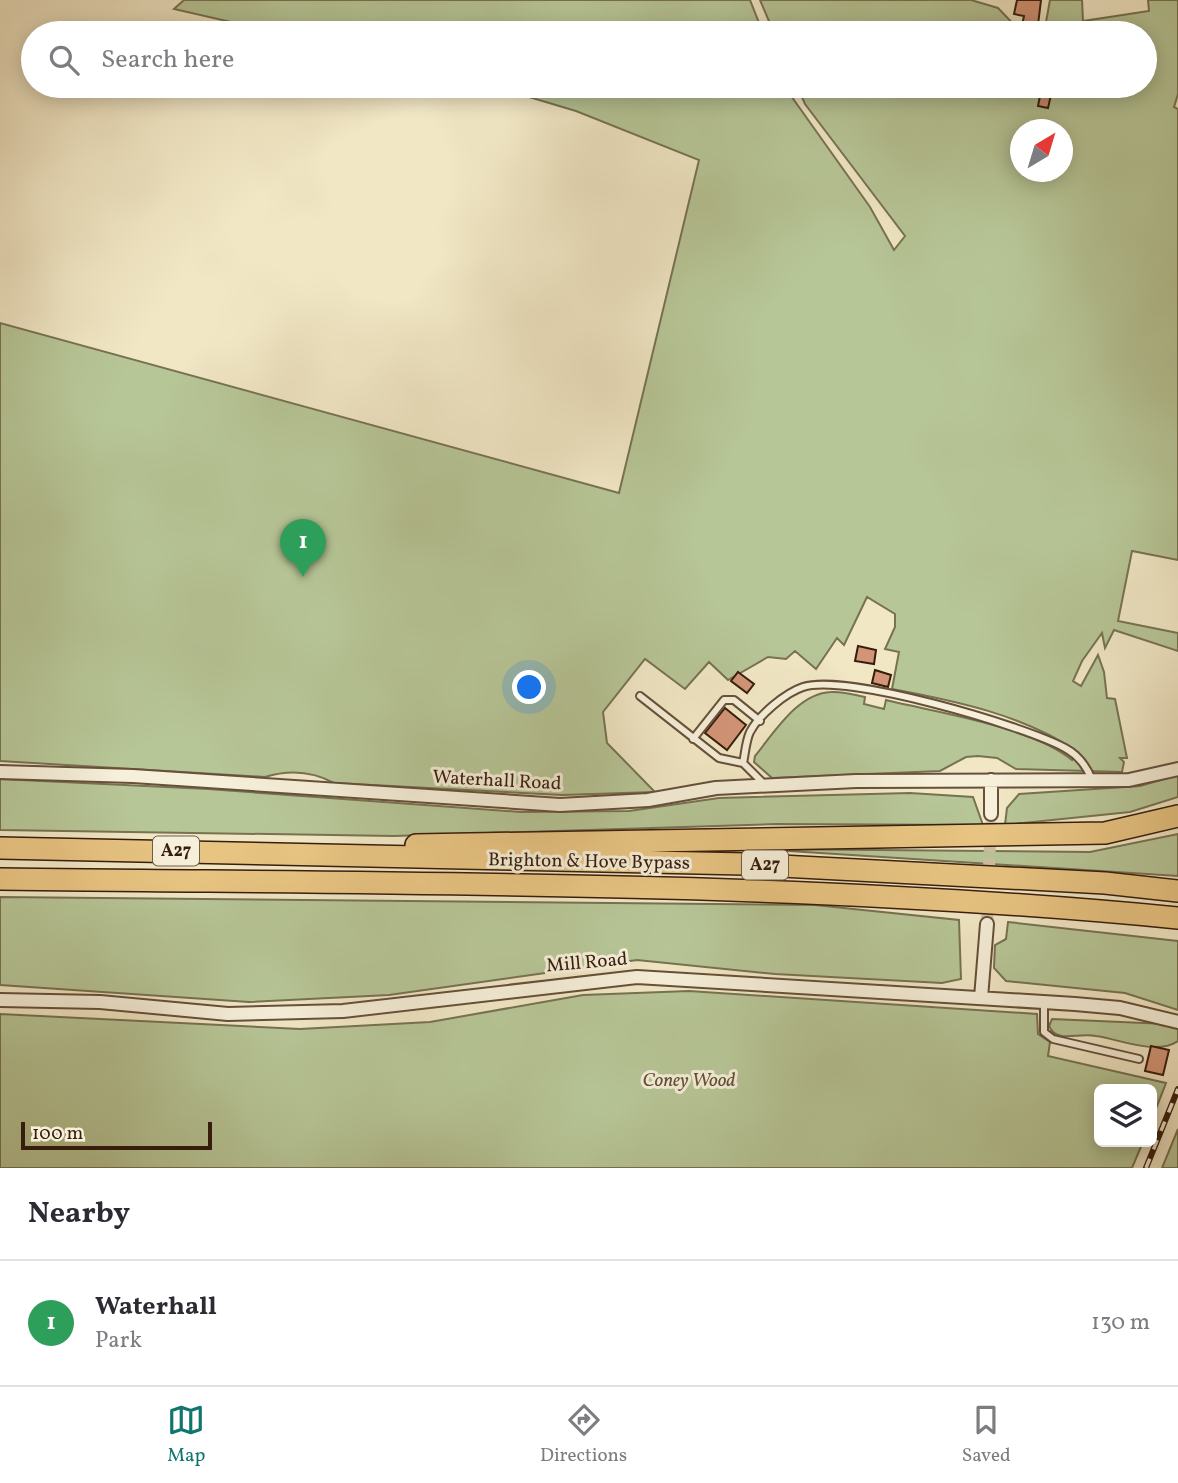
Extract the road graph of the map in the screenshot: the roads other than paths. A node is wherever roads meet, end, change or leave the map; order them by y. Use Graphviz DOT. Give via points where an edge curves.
graph roads {
  1 [pos="640,696"];
  2 [pos="760,720"];
  3 [pos="693,739"];
  4 [pos="743,763"];
  5 [pos="1178,769"];
  6 [pos="0,772"];
  7 [pos="990,780"];
  8 [pos="1093,782"];
  9 [pos="766,786"];
  10 [pos="991,814"];
  11 [pos="1178,816"];
  12 [pos="0,848"];
  13 [pos="352,854"];
  14 [pos="0,880"];
  15 [pos="1178,891"];
  16 [pos="1178,918"];
  17 [pos="987,925"];
  18 [pos="981,998"];
  19 [pos="0,1000"];
  20 [pos="1044,1003"];
  21 [pos="1178,1022"];
  22 [pos="1139,1059"];
  1 -- 3 [label="lane"];
  2 -- 3 [label="lane" via="734,700 724,700"];
  2 -- 4 [label="lane" via="750,732"];
  2 -- 8 [label="lane" via="792,692 805,687 822,683 865,689 1010,725 1068,749 1087,767"];
  3 -- 4 [label="lane" via="719,758"];
  4 -- 9 [label="lane"];
  5 -- 8 [label="street, Waterhall Road"];
  6 -- 9 [label="street, Waterhall Road" via="133,776 560,805"];
  7 -- 8 [label="street, Waterhall Road"];
  7 -- 9 [label="street, Waterhall Road"];
  7 -- 10 [label="street"];
  11 -- 13 [label="highway" via="1105,833 396,845"];
  12 -- 13 [label="highway, Brighton & Hove Bypass / A27"];
  13 -- 15 [label="highway, Brighton & Hove Bypass / A27" via="746,864"];
  14 -- 16 [label="highway, Brighton & Hove Bypass / A27" via="886,896"];
  17 -- 18 [label="street"];
  18 -- 19 [label="street, Mill Road" via="637,977 343,1011 228,1014 100,1002"];
  18 -- 20 [label="street, Mill Road"];
  20 -- 21 [label="street, Mill Road" via="1120,1008"];
  20 -- 22 [label="lane" via="1044,1032 1053,1040"];
}
